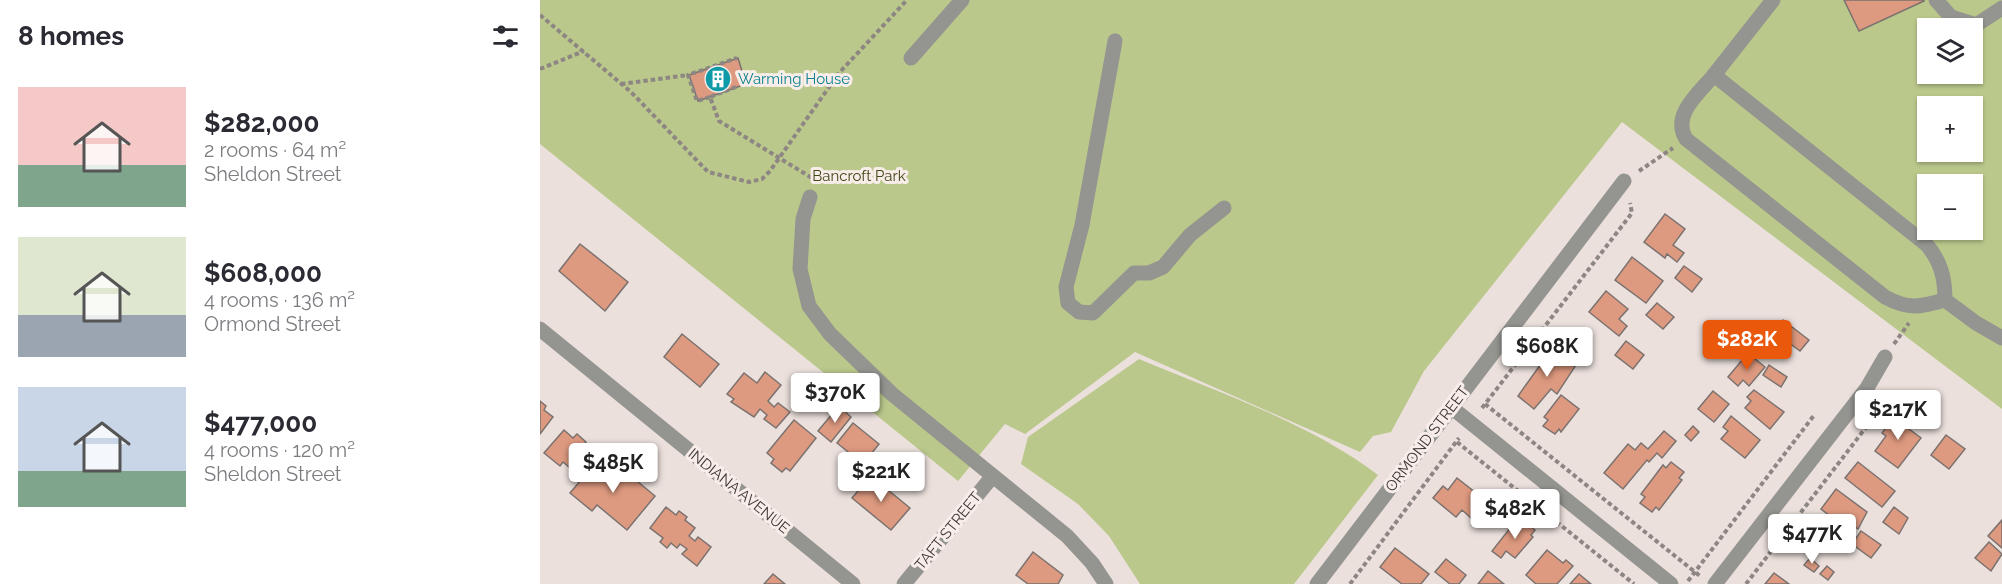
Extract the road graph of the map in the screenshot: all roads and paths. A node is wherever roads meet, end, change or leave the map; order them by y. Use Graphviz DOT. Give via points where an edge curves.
graph roads {
  1 [pos="907,0"];
  2 [pos="962,0"];
  3 [pos="1773,0"];
  4 [pos="1936,0"];
  5 [pos="2002,8"];
  6 [pos="540,15"];
  7 [pos="1115,41"];
  8 [pos="584,51"];
  9 [pos="737,58"];
  10 [pos="911,58"];
  11 [pos="540,69"];
  12 [pos="688,75"];
  13 [pos="1714,75"];
  14 [pos="621,84"];
  15 [pos="736,87"];
  16 [pos="710,97"];
  17 [pos="1686,139"];
  18 [pos="780,157"];
  19 [pos="1624,180"];
  20 [pos="817,182"];
  21 [pos="810,196"];
  22 [pos="1224,208"];
  23 [pos="1632,213"];
  24 [pos="1945,300"];
  25 [pos="1921,307"];
  26 [pos="540,329"];
  27 [pos="2002,338"];
  28 [pos="1885,357"];
  29 [pos="1872,379"];
  30 [pos="1485,404"];
  31 [pos="1451,407"];
  32 [pos="1815,414"];
  33 [pos="1471,423"];
  34 [pos="1457,442"];
  35 [pos="992,477"];
  36 [pos="1695,572"];
  37 [pos="1709,581"];
  38 [pos="853,584"];
  39 [pos="904,584"];
  40 [pos="1106,584"];
  41 [pos="1317,584"];
  42 [pos="1350,584"];
  43 [pos="1634,584"];
  44 [pos="1671,584"];
  45 [pos="1686,584"];
  46 [pos="1746,584"];
  1 -- 18 [label="path" via="839,73"];
  2 -- 10 [label="street"];
  3 -- 13 [label="street"];
  4 -- 5 [label="street" via="1951,17 1976,25"];
  6 -- 8 [label="path"];
  7 -- 22 [label="street" via="1082,225 1066,287 1068,303 1079,312 1093,313 1134,273 1157,272"];
  8 -- 11 [label="path"];
  8 -- 14 [label="path"];
  9 -- 12 [label="path"];
  12 -- 14 [label="path"];
  12 -- 16 [label="path" via="698,101"];
  13 -- 17 [label="street" via="1680,120 1680,130"];
  13 -- 24 [label="street" via="1927,245 1938,259 1945,281"];
  14 -- 18 [label="path" via="708,172 749,182 762,179"];
  15 -- 16 [label="path"];
  16 -- 18 [label="path" via="719,121"];
  17 -- 19 [label="path"];
  17 -- 25 [label="street" via="1886,297 1902,306"];
  18 -- 20 [label="path"];
  19 -- 31 [label="street, ORMOND STREET"];
  21 -- 35 [label="street" via="803,219 800,269 809,306 830,334 892,394"];
  23 -- 30 [label="path"];
  24 -- 25 [label="street"];
  24 -- 27 [label="street"];
  25 -- 28 [label="path"];
  26 -- 38 [label="street, INDIANA AVENUE"];
  28 -- 29 [label="street"];
  29 -- 37 [label="street"];
  29 -- 46 [label="path" via="1890,396"];
  30 -- 33 [label="path"];
  30 -- 36 [label="path"];
  31 -- 33 [label="street"];
  31 -- 41 [label="street, ORMOND STREET"];
  32 -- 36 [label="path"];
  33 -- 34 [label="path"];
  33 -- 44 [label="street"];
  34 -- 42 [label="path"];
  34 -- 43 [label="path"];
  35 -- 39 [label="street, TAFT STREET"];
  35 -- 40 [label="street" via="1067,536"];
  36 -- 37 [label="path"];
  36 -- 45 [label="path"];
}
